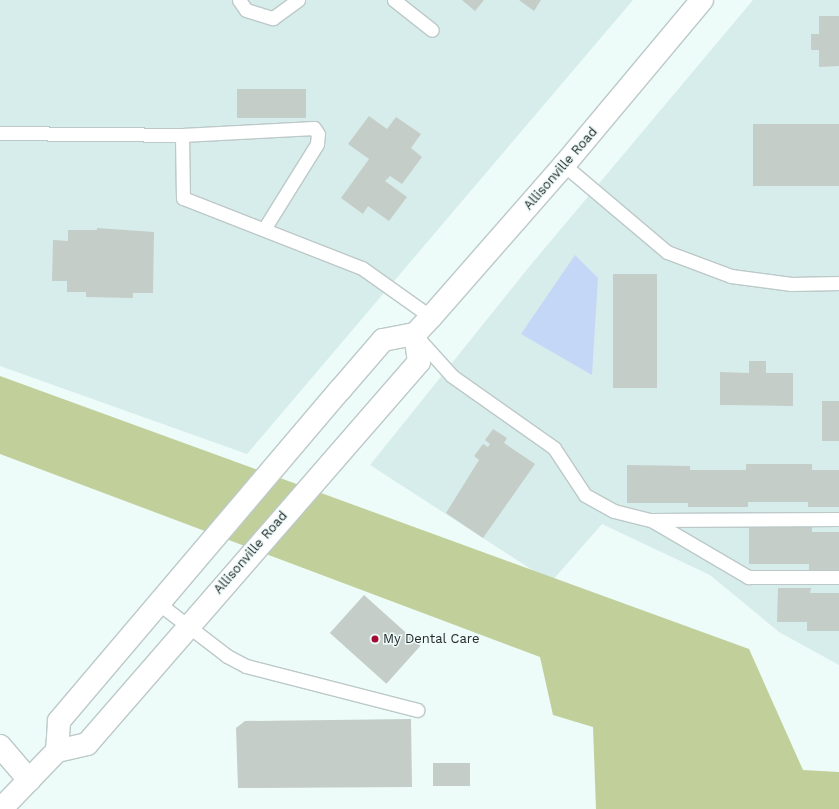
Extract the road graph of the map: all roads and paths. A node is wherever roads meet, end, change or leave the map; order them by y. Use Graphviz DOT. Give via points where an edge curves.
graph roads {
  1 [pos="239,0"];
  2 [pos="298,0"];
  3 [pos="394,0"];
  4 [pos="702,0"];
  5 [pos="432,30"];
  6 [pos="0,133"];
  7 [pos="182,135"];
  8 [pos="564,165"];
  9 [pos="264,229"];
  10 [pos="839,283"];
  11 [pos="431,317"];
  12 [pos="415,334"];
  13 [pos="839,519"];
  14 [pos="652,520"];
  15 [pos="839,577"];
  16 [pos="158,603"];
  17 [pos="188,627"];
  18 [pos="417,710"];
  19 [pos="0,746"];
  20 [pos="57,752"];
  21 [pos="29,780"];
  22 [pos="1,809"];
  1 -- 2 [label="lane" via="246,10 274,18"];
  3 -- 5 [label="lane"];
  4 -- 8 [label="main road, Allisonville Road"];
  6 -- 7 [label="lane"];
  7 -- 9 [label="lane" via="183,198"];
  7 -- 9 [label="lane" via="314,128 318,134 317,144"];
  8 -- 10 [label="lane" via="667,252 731,276 791,284"];
  8 -- 11 [label="main road, Allisonville Road"];
  9 -- 11 [label="lane" via="362,268"];
  11 -- 12 [label="main road, Allisonville Road"];
  12 -- 14 [label="lane" via="452,376 554,448 585,495 614,511"];
  12 -- 16 [label="main road" via="383,340"];
  12 -- 17 [label="main road, Allisonville Road" via="418,362"];
  13 -- 14 [label="lane"];
  14 -- 15 [label="lane" via="748,577"];
  16 -- 17 [label="lane"];
  16 -- 20 [label="main road" via="59,721"];
  17 -- 18 [label="lane" via="227,656 246,666"];
  17 -- 20 [label="main road, Allisonville Road" via="87,744"];
  19 -- 21 [label="main road"];
  20 -- 21 [label="main road"];
  21 -- 22 [label="main road"];
}
